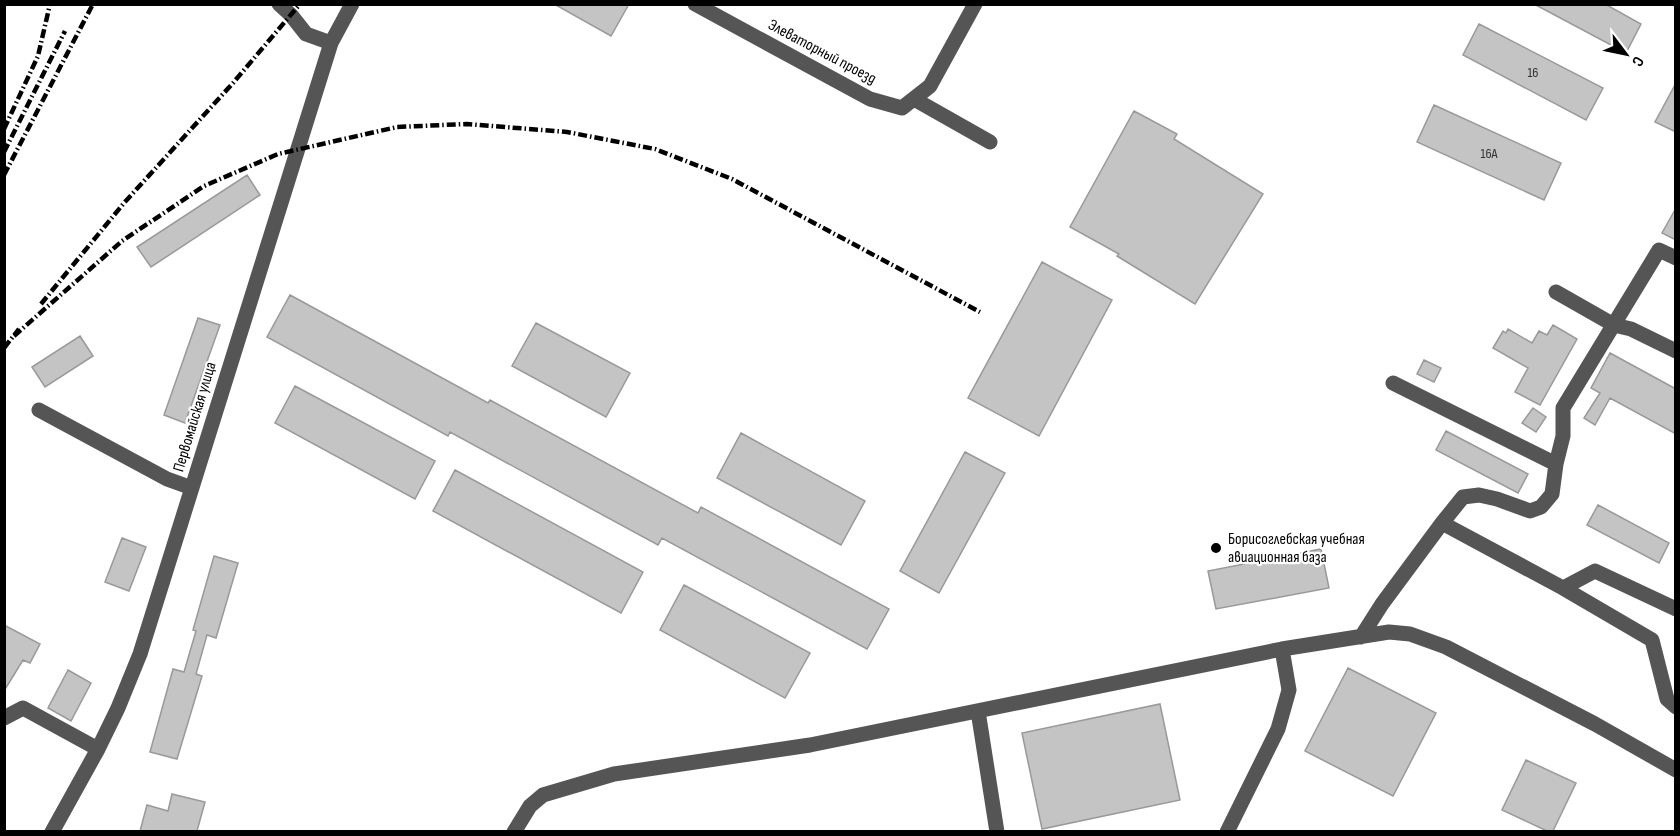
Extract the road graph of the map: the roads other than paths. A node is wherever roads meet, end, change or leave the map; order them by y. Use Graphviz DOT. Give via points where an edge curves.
graph roads {
  1 [pos="352,4"];
  2 [pos="695,4"];
  3 [pos="975,4"];
  4 [pos="279,5"];
  5 [pos="331,43"];
  6 [pos="914,99"];
  7 [pos="990,142"];
  8 [pos="1676,258"];
  9 [pos="1556,292"];
  10 [pos="1614,325"];
  11 [pos="1676,351"];
  12 [pos="1393,383"];
  13 [pos="39,410"];
  14 [pos="1556,464"];
  15 [pos="192,488"];
  16 [pos="1442,523"];
  17 [pos="1563,588"];
  18 [pos="1676,609"];
  19 [pos="1361,637"];
  20 [pos="1282,650"];
  21 [pos="1676,707"];
  22 [pos="978,711"];
  23 [pos="4,718"];
  24 [pos="98,749"];
  25 [pos="1676,770"];
  26 [pos="52,831"];
  27 [pos="514,831"];
  28 [pos="996,831"];
  29 [pos="1227,831"];
  1 -- 5 [label="street, Первомайская улица"];
  2 -- 6 [label="street, Элеваторный проезд" via="870,99 902,108"];
  3 -- 6 [label="street, Элеваторный проезд" via="930,86"];
  4 -- 5 [label="street" via="306,34"];
  5 -- 15 [label="street, Первомайская улица"];
  6 -- 7 [label="street"];
  8 -- 10 [label="street" via="1659,250"];
  9 -- 10 [label="street"];
  10 -- 11 [label="street"];
  10 -- 14 [label="street" via="1563,408 1563,436"];
  12 -- 14 [label="street"];
  13 -- 15 [label="street" via="167,479"];
  14 -- 16 [label="street" via="1551,494 1541,507 1530,511 1479,495 1463,497"];
  15 -- 24 [label="street, Первомайская улица" via="140,654"];
  16 -- 17 [label="street"];
  16 -- 19 [label="street"];
  17 -- 18 [label="street" via="1595,571"];
  17 -- 21 [label="street" via="1652,640 1667,699"];
  19 -- 20 [label="street"];
  19 -- 25 [label="street" via="1389,632 1410,634 1446,647"];
  20 -- 22 [label="street"];
  20 -- 29 [label="street" via="1288,690 1278,729"];
  22 -- 27 [label="street" via="810,745 614,774 543,795 530,806"];
  22 -- 28 [label="street"];
  23 -- 24 [label="street" via="23,708"];
  24 -- 26 [label="street, Первомайская улица"];
}
